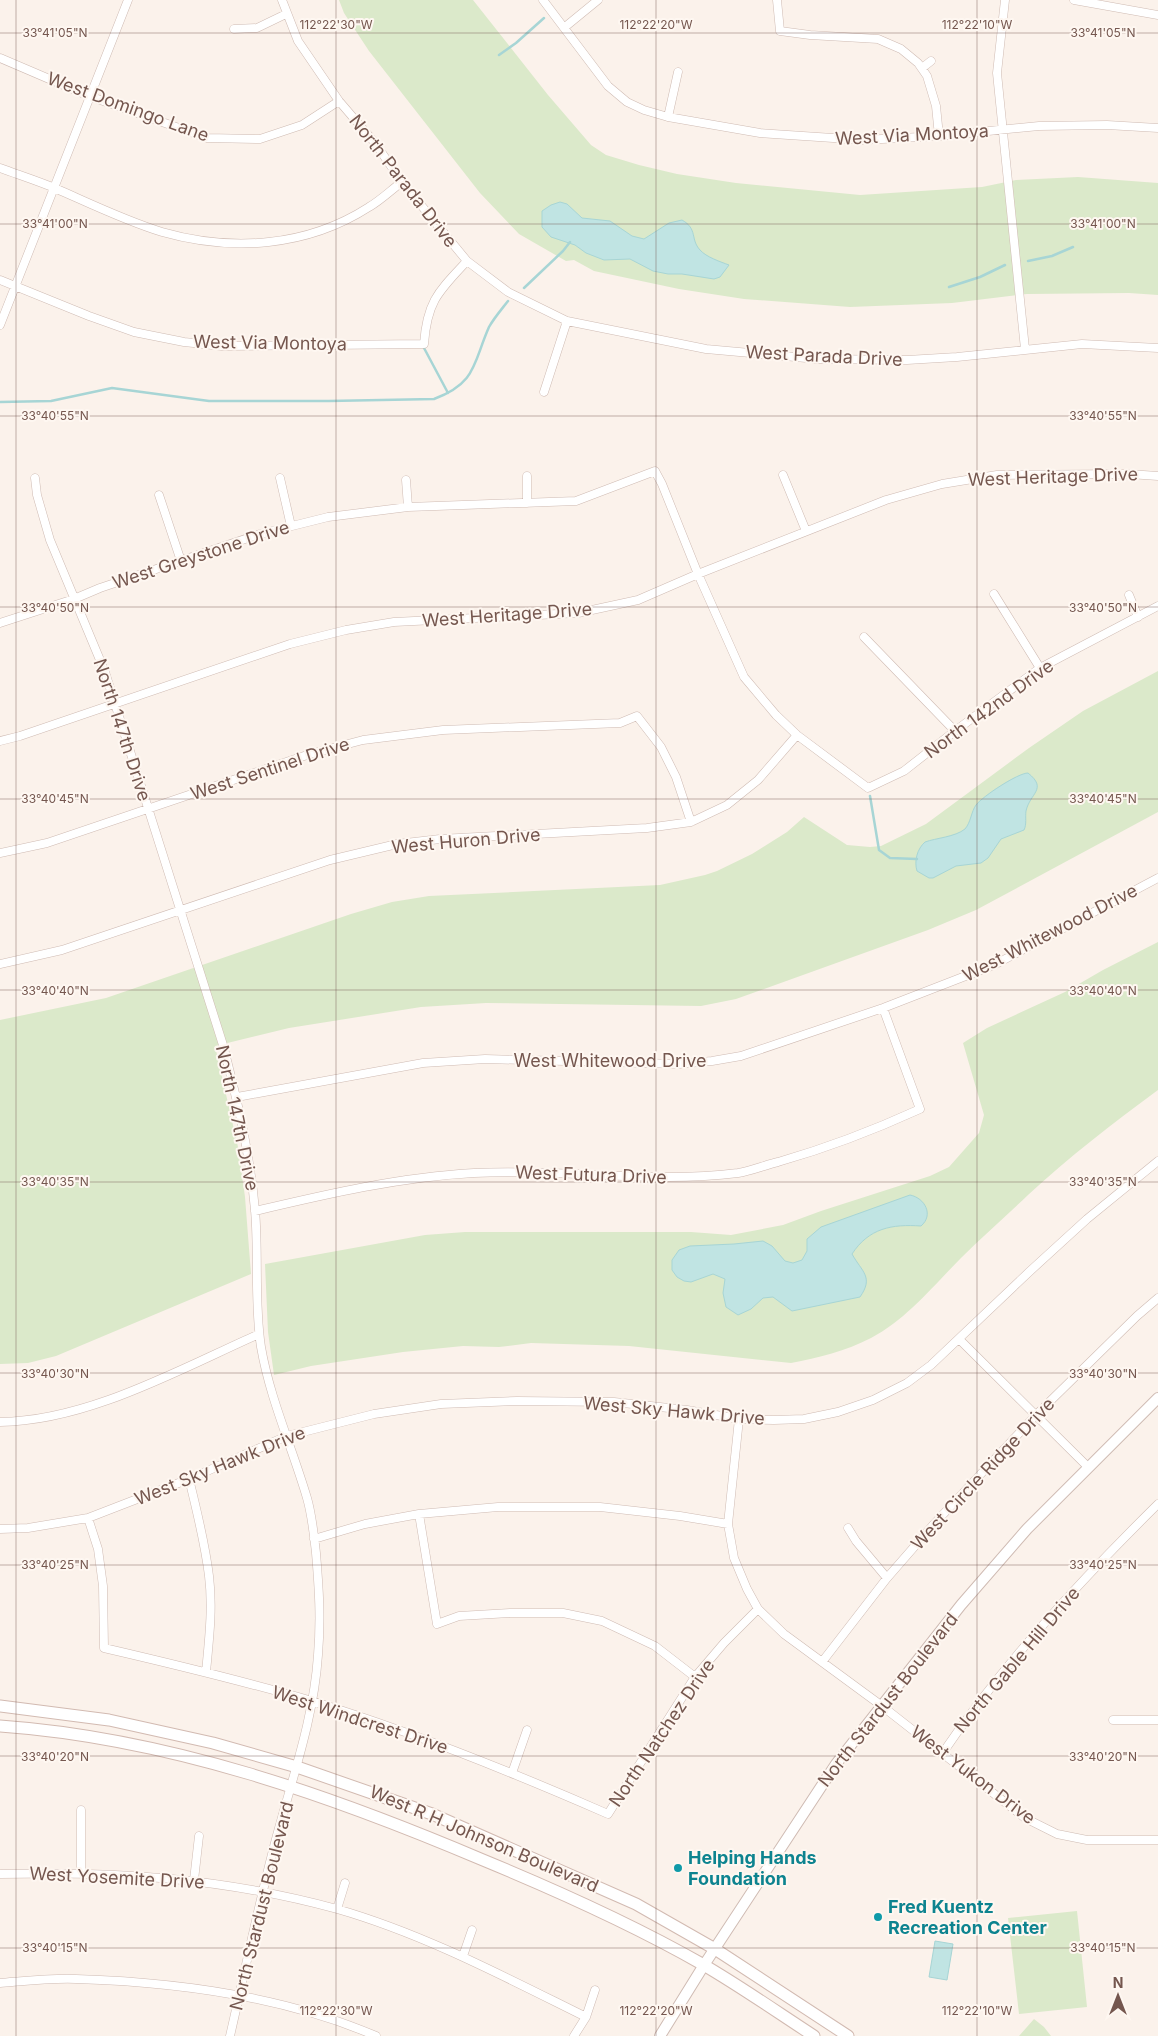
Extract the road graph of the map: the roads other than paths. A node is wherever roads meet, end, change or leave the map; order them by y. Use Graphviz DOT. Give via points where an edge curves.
graph roads {
  1 [pos="128,0"];
  2 [pos="282,0"];
  3 [pos="543,0"];
  4 [pos="598,0"];
  5 [pos="777,0"];
  6 [pos="1005,0"];
  7 [pos="1074,0"];
  8 [pos="286,14"];
  9 [pos="1158,15"];
  10 [pos="565,27"];
  11 [pos="234,29"];
  12 [pos="0,58"];
  13 [pos="931,61"];
  14 [pos="922,68"];
  15 [pos="678,72"];
  16 [pos="89,96"];
  17 [pos="339,100"];
  18 [pos="668,117"];
  19 [pos="1158,128"];
  20 [pos="1002,130"];
  21 [pos="940,136"];
  22 [pos="0,168"];
  23 [pos="402,182"];
  24 [pos="53,188"];
  25 [pos="467,261"];
  26 [pos="0,280"];
  27 [pos="16,286"];
  28 [pos="567,321"];
  29 [pos="0,325"];
  30 [pos="1158,348"];
  31 [pos="1025,350"];
  32 [pos="544,392"];
  33 [pos="783,475"];
  34 [pos="527,476"];
  35 [pos="1158,476"];
  36 [pos="35,478"];
  37 [pos="280,478"];
  38 [pos="406,480"];
  39 [pos="159,495"];
  40 [pos="527,503"];
  41 [pos="408,507"];
  42 [pos="291,526"];
  43 [pos="806,531"];
  44 [pos="181,561"];
  45 [pos="698,574"];
  46 [pos="994,594"];
  47 [pos="1129,595"];
  48 [pos="74,599"];
  49 [pos="1158,606"];
  50 [pos="1138,617"];
  51 [pos="0,623"];
  52 [pos="864,637"];
  53 [pos="1040,668"];
  54 [pos="116,703"];
  55 [pos="954,731"];
  56 [pos="797,735"];
  57 [pos="0,741"];
  58 [pos="148,809"];
  59 [pos="691,822"];
  60 [pos="0,853"];
  61 [pos="1158,878"];
  62 [pos="179,910"];
  63 [pos="0,964"];
  64 [pos="883,1008"];
  65 [pos="237,1098"];
  66 [pos="1158,1161"];
  67 [pos="255,1211"];
  68 [pos="1158,1298"];
  69 [pos="259,1334"];
  70 [pos="960,1340"];
  71 [pos="1158,1398"];
  72 [pos="1036,1415"];
  73 [pos="739,1419"];
  74 [pos="0,1422"];
  75 [pos="287,1436"];
  76 [pos="1088,1467"];
  77 [pos="188,1479"];
  78 [pos="1158,1504"];
  79 [pos="419,1514"];
  80 [pos="88,1518"];
  81 [pos="728,1524"];
  82 [pos="848,1528"];
  83 [pos="0,1529"];
  84 [pos="314,1539"];
  85 [pos="887,1578"];
  86 [pos="758,1609"];
  87 [pos="822,1662"];
  88 [pos="206,1672"];
  89 [pos="696,1677"];
  90 [pos="313,1702"];
  91 [pos="0,1706"];
  92 [pos="882,1706"];
  93 [pos="1113,1720"];
  94 [pos="1158,1720"];
  95 [pos="0,1726"];
  96 [pos="528,1730"];
  97 [pos="942,1754"];
  98 [pos="512,1773"];
  99 [pos="295,1777"];
  100 [pos="81,1810"];
  101 [pos="608,1814"];
  102 [pos="199,1836"];
  103 [pos="1158,1840"];
  104 [pos="81,1873"];
  105 [pos="0,1874"];
  106 [pos="194,1880"];
  107 [pos="344,1883"];
  108 [pos="263,1893"];
  109 [pos="337,1909"];
  110 [pos="472,1930"];
  111 [pos="714,1949"];
  112 [pos="463,1956"];
  113 [pos="704,1965"];
  114 [pos="0,1982"];
  115 [pos="595,1990"];
  116 [pos="239,1996"];
  117 [pos="586,2017"];
  118 [pos="230,2036"];
  119 [pos="376,2036"];
  120 [pos="574,2036"];
  121 [pos="660,2036"];
  122 [pos="814,2036"];
  123 [pos="848,2036"];
  1 -- 16 [label="street"];
  2 -- 8 [label="street, North Parada Drive"];
  3 -- 10 [label="street, West Via Montoya"];
  4 -- 10 [label="street"];
  5 -- 14 [label="street" via="780,31 878,39 901,49"];
  6 -- 20 [label="street" via="997,73"];
  7 -- 9 [label="street"];
  8 -- 11 [label="street" via="257,28"];
  8 -- 17 [label="street, North Parada Drive" via="298,40"];
  10 -- 18 [label="street, West Via Montoya" via="608,86 627,102"];
  12 -- 16 [label="street, West Domingo Lane"];
  13 -- 14 [label="street"];
  14 -- 21 [label="street" via="933,94"];
  15 -- 18 [label="street"];
  16 -- 17 [label="street, West Domingo Lane" via="207,138 260,140 302,125"];
  16 -- 24 [label="street"];
  17 -- 23 [label="street, North Parada Drive"];
  18 -- 21 [label="street, West Via Montoya" via="731,130 818,138 863,140"];
  19 -- 20 [label="street, West Via Montoya" via="1107,125"];
  20 -- 21 [label="street, West Via Montoya"];
  20 -- 31 [label="street"];
  22 -- 24 [label="street"];
  23 -- 24 [label="street" via="369,207 335,224 298,238 257,243 214,243 162,232"];
  23 -- 25 [label="street, North Parada Drive"];
  24 -- 27 [label="street"];
  25 -- 27 [label="street, West Via Montoya" via="433,302 427,318 424,344 222,346 184,342 134,332"];
  25 -- 28 [label="street, North Parada Drive" via="508,292"];
  26 -- 27 [label="street, West Via Montoya"];
  27 -- 29 [label="street"];
  28 -- 31 [label="street, West Parada Drive" via="706,350 816,359 907,360"];
  28 -- 32 [label="street"];
  30 -- 31 [label="street, West Parada Drive" via="1082,344"];
  33 -- 43 [label="street"];
  34 -- 40 [label="street"];
  35 -- 43 [label="street, West Heritage Drive" via="1028,474 968,478 914,491"];
  36 -- 48 [label="street, North 147th Drive" via="50,540"];
  37 -- 42 [label="street"];
  38 -- 41 [label="street"];
  39 -- 44 [label="street"];
  40 -- 41 [label="street, West Greystone Drive"];
  40 -- 45 [label="street, West Greystone Drive" via="576,501 655,471"];
  41 -- 42 [label="street, West Greystone Drive" via="328,517"];
  42 -- 44 [label="street, West Greystone Drive"];
  43 -- 45 [label="street, West Heritage Drive"];
  44 -- 48 [label="street, West Greystone Drive"];
  45 -- 54 [label="street, West Heritage Drive" via="638,600 578,613 394,622 346,630 290,644"];
  45 -- 56 [label="street" via="744,677"];
  46 -- 53 [label="street"];
  47 -- 50 [label="street"];
  48 -- 51 [label="street, West Greystone Drive"];
  48 -- 54 [label="street, North 147th Drive"];
  49 -- 50 [label="street, North 142nd Drive"];
  50 -- 53 [label="street, North 142nd Drive"];
  52 -- 55 [label="street"];
  53 -- 55 [label="street, North 142nd Drive"];
  54 -- 57 [label="street, West Heritage Drive"];
  54 -- 58 [label="street, North 147th Drive"];
  55 -- 56 [label="street, North 142nd Drive" via="904,771 868,788"];
  56 -- 59 [label="street, West Huron Drive" via="758,780 727,805"];
  58 -- 59 [label="street, West Sentinel Drive" via="310,754 363,740 443,730 620,723 637,716 660,747 676,777"];
  58 -- 60 [label="street, West Sentinel Drive" via="47,843"];
  58 -- 62 [label="street, North 147th Drive"];
  59 -- 62 [label="street, West Huron Drive" via="647,828 397,844 330,860"];
  61 -- 64 [label="street, West Whitewood Drive" via="994,965"];
  62 -- 63 [label="street, West Huron Drive" via="62,950"];
  62 -- 65 [label="street, North 147th Drive"];
  64 -- 65 [label="street, West Whitewood Drive" via="741,1056 712,1062 485,1059 423,1063"];
  64 -- 67 [label="street, West Futura Drive" via="920,1110 814,1151 740,1172 676,1178 475,1173 411,1178"];
  65 -- 67 [label="street, North 147th Drive"];
  66 -- 70 [label="street, West Sky Hawk Drive" via="1080,1225"];
  67 -- 69 [label="street, North 147th Drive"];
  68 -- 72 [label="street, West Circle Ridge Drive"];
  69 -- 74 [label="street" via="127,1393 68,1413 24,1422"];
  69 -- 75 [label="street, North 147th Drive" via="270,1390"];
  70 -- 72 [label="street"];
  70 -- 73 [label="street, West Sky Hawk Drive" via="907,1383 873,1400 804,1419"];
  71 -- 76 [label="street, North Stardust Boulevard"];
  72 -- 76 [label="street"];
  72 -- 85 [label="street, West Circle Ridge Drive"];
  73 -- 75 [label="street, West Sky Hawk Drive" via="614,1402 517,1401 441,1404 374,1414"];
  73 -- 81 [label="street, West Yukon Drive"];
  75 -- 77 [label="street, West Sky Hawk Drive"];
  75 -- 84 [label="street, North 147th Drive" via="308,1500"];
  76 -- 92 [label="street, North Stardust Boulevard" via="1021,1536"];
  77 -- 80 [label="street, West Sky Hawk Drive"];
  77 -- 88 [label="street" via="200,1522 209,1577 210,1629"];
  78 -- 97 [label="street, North Gable Hill Drive" via="1024,1647 970,1713"];
  79 -- 81 [label="street" via="498,1507 600,1508"];
  79 -- 84 [label="street" via="365,1524"];
  79 -- 89 [label="street" via="437,1624 459,1616 563,1613 602,1621 655,1646"];
  80 -- 83 [label="street, West Sky Hawk Drive"];
  80 -- 88 [label="street, West Windcrest Drive" via="98,1549 103,1586 104,1648"];
  81 -- 86 [label="street, West Yukon Drive" via="734,1558"];
  82 -- 85 [label="street"];
  84 -- 90 [label="street, North 147th Drive" via="321,1602"];
  85 -- 87 [label="street, West Circle Ridge Drive"];
  86 -- 87 [label="street, West Yukon Drive" via="784,1634"];
  86 -- 89 [label="street, North Natchez Drive"];
  87 -- 92 [label="street, West Yukon Drive"];
  88 -- 90 [label="street, West Windcrest Drive"];
  89 -- 101 [label="street, North Natchez Drive"];
  90 -- 98 [label="street, West Windcrest Drive"];
  90 -- 99 [label="street, North 147th Drive"];
  91 -- 99 [label="main road, West R H Johnson Boulevard" via="145,1727 213,1743"];
  92 -- 97 [label="street, West Yukon Drive"];
  92 -- 111 [label="street, North Stardust Boulevard" via="813,1797"];
  93 -- 94 [label="street"];
  95 -- 99 [label="main road, West R H Johnson Boulevard" via="147,1748 210,1763"];
  96 -- 98 [label="street"];
  97 -- 103 [label="street, West Yukon Drive" via="1025,1818 1057,1834 1087,1840"];
  98 -- 101 [label="street, West Windcrest Drive"];
  99 -- 108 [label="street, North Stardust Boulevard"];
  99 -- 111 [label="main road, West R H Johnson Boulevard" via="432,1814 636,1904"];
  99 -- 113 [label="main road, West R H Johnson Boulevard" via="546,1886 634,1927"];
  100 -- 104 [label="street"];
  102 -- 106 [label="street"];
  104 -- 105 [label="street, West Yosemite Drive"];
  104 -- 106 [label="street, West Yosemite Drive"];
  106 -- 108 [label="street, West Yosemite Drive"];
  107 -- 109 [label="street"];
  108 -- 109 [label="street, West Yosemite Drive"];
  108 -- 116 [label="street, North Stardust Boulevard"];
  109 -- 112 [label="street, West Yosemite Drive"];
  110 -- 112 [label="street"];
  111 -- 113 [label="street, North Stardust Boulevard"];
  111 -- 123 [label="main road, West R H Johnson Boulevard"];
  112 -- 117 [label="street, West Yosemite Drive"];
  113 -- 121 [label="street, North Stardust Boulevard"];
  113 -- 122 [label="main road, West R H Johnson Boulevard"];
  114 -- 116 [label="street" via="74,1979 164,1984"];
  115 -- 117 [label="street"];
  116 -- 118 [label="street, North Stardust Boulevard"];
  116 -- 119 [label="street" via="354,2026"];
  117 -- 120 [label="street"];
}
